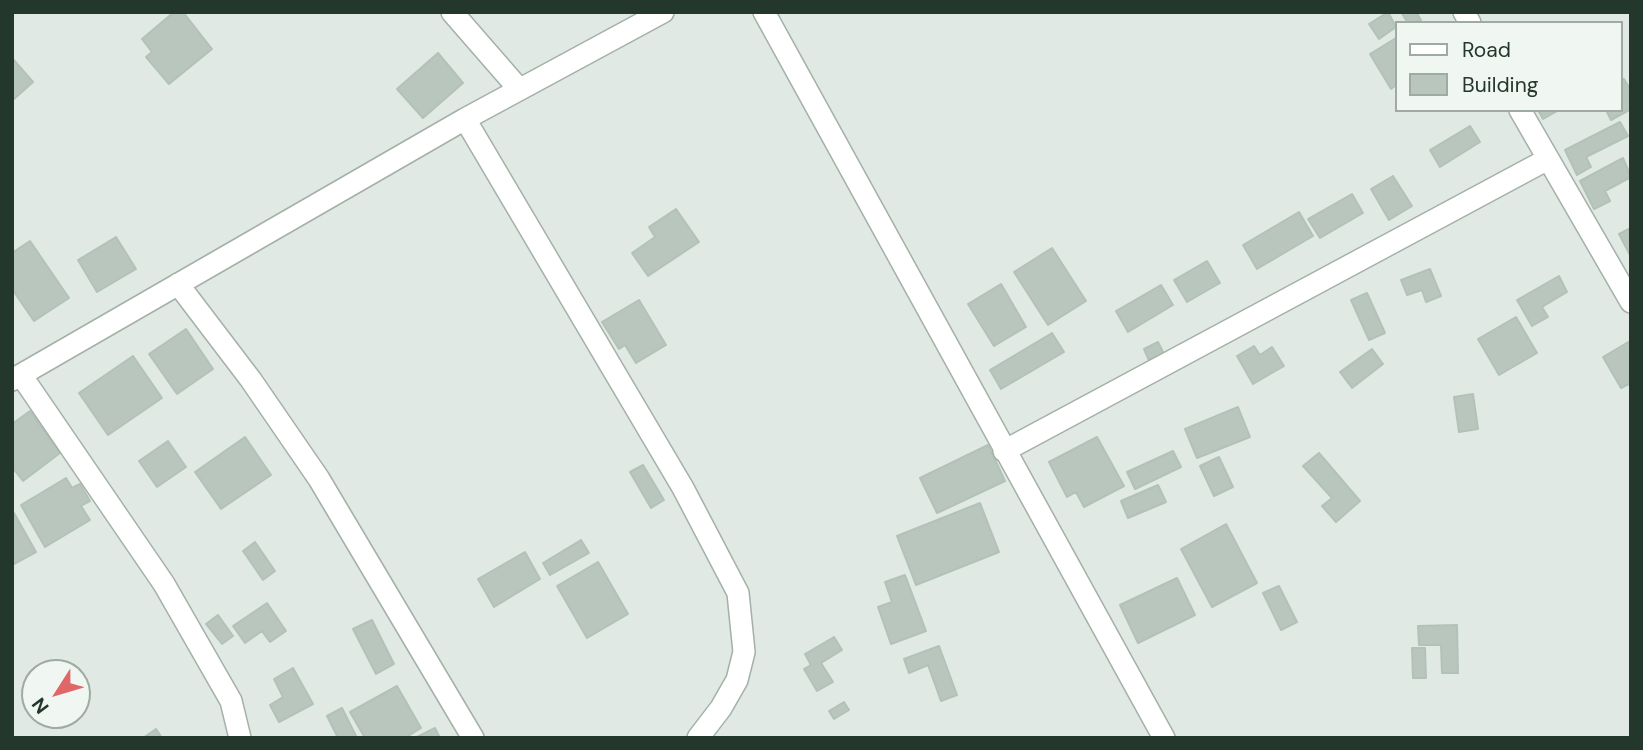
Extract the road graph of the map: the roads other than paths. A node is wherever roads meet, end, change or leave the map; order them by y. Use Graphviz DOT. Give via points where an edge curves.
graph roads {
  1 [pos="452,12"];
  2 [pos="663,12"];
  3 [pos="764,12"];
  4 [pos="519,89"];
  5 [pos="1521,112"];
  6 [pos="465,119"];
  7 [pos="1548,159"];
  8 [pos="178,284"];
  9 [pos="1631,302"];
  10 [pos="17,378"];
  11 [pos="1004,451"];
  12 [pos="240,738"];
  13 [pos="473,738"];
  14 [pos="698,738"];
  15 [pos="1164,738"];
  1 -- 4 [label="street"];
  2 -- 4 [label="street"];
  3 -- 11 [label="street"];
  4 -- 6 [label="street"];
  5 -- 7 [label="street"];
  6 -- 8 [label="street"];
  6 -- 14 [label="street" via="683,488 737,593 744,652 737,680"];
  7 -- 9 [label="street"];
  7 -- 11 [label="street"];
  8 -- 10 [label="street"];
  8 -- 13 [label="street" via="319,479"];
  10 -- 12 [label="street" via="164,584 232,701"];
  11 -- 15 [label="street"];
}
